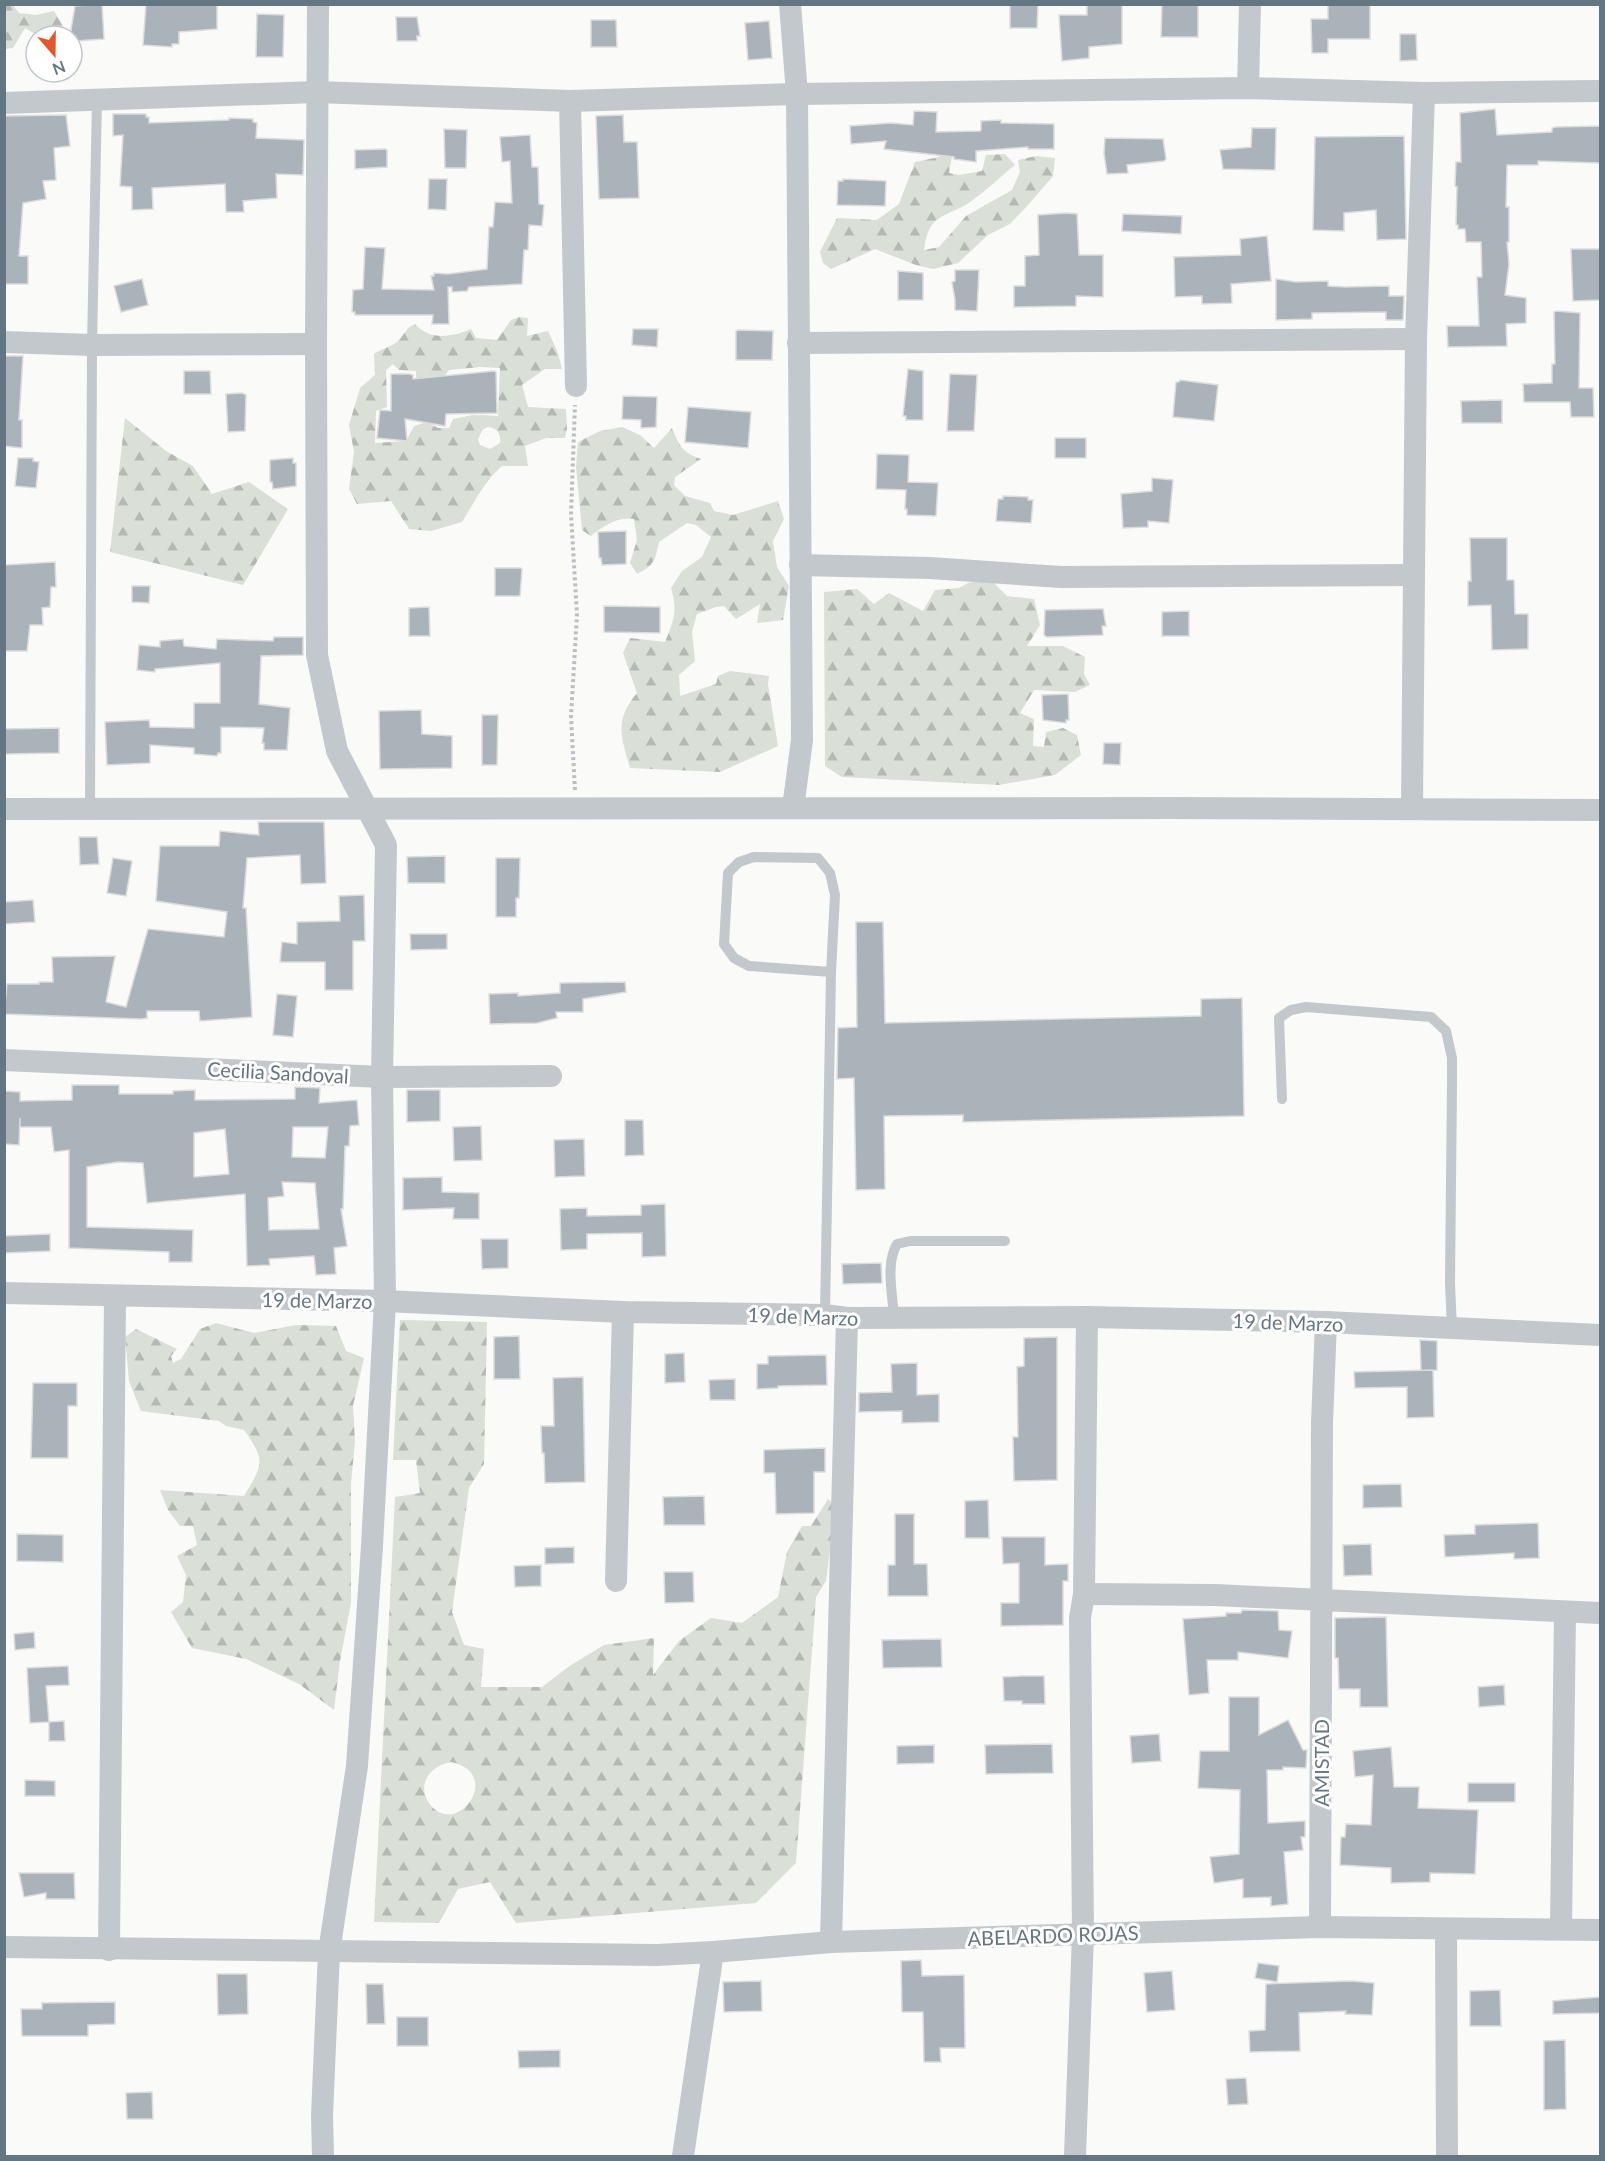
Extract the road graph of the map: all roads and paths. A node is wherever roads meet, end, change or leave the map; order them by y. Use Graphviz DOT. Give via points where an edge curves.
graph roads {
  1 [pos="318,4"];
  2 [pos="790,4"];
  3 [pos="1250,4"];
  4 [pos="1248,88"];
  5 [pos="1600,91"];
  6 [pos="316,92"];
  7 [pos="1424,93"];
  8 [pos="797,94"];
  9 [pos="97,100"];
  10 [pos="570,101"];
  11 [pos="4,103"];
  12 [pos="1416,339"];
  13 [pos="4,342"];
  14 [pos="798,343"];
  15 [pos="316,344"];
  16 [pos="92,345"];
  17 [pos="576,386"];
  18 [pos="800,565"];
  19 [pos="1414,575"];
  20 [pos="367,808"];
  21 [pos="576,808"];
  22 [pos="793,808"];
  23 [pos="4,809"];
  24 [pos="90,809"];
  25 [pos="1412,809"];
  26 [pos="1600,810"];
  27 [pos="831,972"];
  28 [pos="4,1060"];
  29 [pos="551,1076"];
  30 [pos="382,1077"];
  31 [pos="1282,1100"];
  32 [pos="1005,1240"];
  33 [pos="4,1293"];
  34 [pos="115,1296"];
  35 [pos="385,1301"];
  36 [pos="623,1312"];
  37 [pos="836,1316"];
  38 [pos="1087,1317"];
  39 [pos="894,1318"];
  40 [pos="1326,1322"];
  41 [pos="1452,1330"];
  42 [pos="1600,1335"];
  43 [pos="616,1581"];
  44 [pos="1084,1594"];
  45 [pos="1323,1600"];
  46 [pos="1565,1612"];
  47 [pos="1600,1613"];
  48 [pos="1320,1927"];
  49 [pos="1562,1928"];
  50 [pos="1446,1929"];
  51 [pos="1600,1929"];
  52 [pos="1083,1934"];
  53 [pos="831,1942"];
  54 [pos="4,1947"];
  55 [pos="109,1950"];
  56 [pos="329,1952"];
  57 [pos="713,1952"];
  58 [pos="323,2157"];
  59 [pos="683,2157"];
  60 [pos="1075,2157"];
  61 [pos="1447,2157"];
  1 -- 6 [label="street"];
  2 -- 8 [label="street"];
  3 -- 4 [label="street"];
  4 -- 7 [label="street"];
  4 -- 8 [label="street"];
  5 -- 7 [label="street"];
  6 -- 9 [label="street"];
  6 -- 10 [label="street"];
  6 -- 15 [label="street"];
  7 -- 12 [label="street"];
  8 -- 10 [label="street"];
  8 -- 14 [label="street"];
  9 -- 11 [label="street"];
  9 -- 16 [label="lane"];
  10 -- 17 [label="street"];
  12 -- 14 [label="street"];
  12 -- 19 [label="street"];
  13 -- 16 [label="street"];
  14 -- 18 [label="street"];
  15 -- 16 [label="street"];
  15 -- 20 [label="street" via="318,655 337,751"];
  16 -- 24 [label="lane"];
  17 -- 21 [label="path" via="571,514 577,615 571,716"];
  18 -- 19 [label="street" via="1061,577"];
  18 -- 22 [label="street" via="802,740"];
  19 -- 25 [label="street"];
  20 -- 21 [label="street"];
  20 -- 24 [label="street"];
  20 -- 30 [label="street" via="386,845"];
  21 -- 22 [label="street"];
  22 -- 25 [label="street"];
  23 -- 24 [label="street"];
  25 -- 26 [label="street"];
  27 -- 27 [label="lane" via="835,895 830,873 818,858 754,857 739,862 729,873 724,944 734,958 749,966"];
  27 -- 37 [label="lane"];
  28 -- 30 [label="street, Cecilia Sandoval"];
  29 -- 30 [label="street, Cecilia Sandoval"];
  30 -- 35 [label="street"];
  31 -- 41 [label="lane" via="1280,1018 1291,1010 1306,1007 1431,1017 1446,1031 1452,1058"];
  32 -- 39 [label="lane" via="897,1244 891,1270"];
  33 -- 34 [label="street, 19 de Marzo"];
  34 -- 35 [label="street, 19 de Marzo"];
  34 -- 55 [label="street"];
  35 -- 36 [label="street, 19 de Marzo"];
  35 -- 56 [label="street" via="357,1766"];
  36 -- 37 [label="street, 19 de Marzo"];
  36 -- 43 [label="street"];
  37 -- 39 [label="street, 19 de Marzo"];
  37 -- 53 [label="street"];
  38 -- 39 [label="street, 19 de Marzo"];
  38 -- 40 [label="street, 19 de Marzo"];
  38 -- 44 [label="street"];
  40 -- 41 [label="street, 19 de Marzo"];
  40 -- 45 [label="street, AMISTAD"];
  41 -- 42 [label="street, 19 de Marzo"];
  44 -- 45 [label="street"];
  44 -- 52 [label="street" via="1080,1618"];
  45 -- 46 [label="street"];
  45 -- 48 [label="street, AMISTAD"];
  46 -- 47 [label="street"];
  46 -- 49 [label="street"];
  48 -- 50 [label="street, ABELARDO ROJAS"];
  48 -- 52 [label="street, ABELARDO ROJAS"];
  49 -- 50 [label="street, ABELARDO ROJAS"];
  49 -- 51 [label="street, ABELARDO ROJAS"];
  50 -- 61 [label="street"];
  52 -- 53 [label="street, ABELARDO ROJAS"];
  52 -- 60 [label="street"];
  53 -- 57 [label="street, ABELARDO ROJAS"];
  54 -- 55 [label="street, ABELARDO ROJAS"];
  55 -- 56 [label="street, ABELARDO ROJAS"];
  56 -- 57 [label="street, ABELARDO ROJAS"];
  56 -- 58 [label="street"];
  57 -- 59 [label="street"];
}
